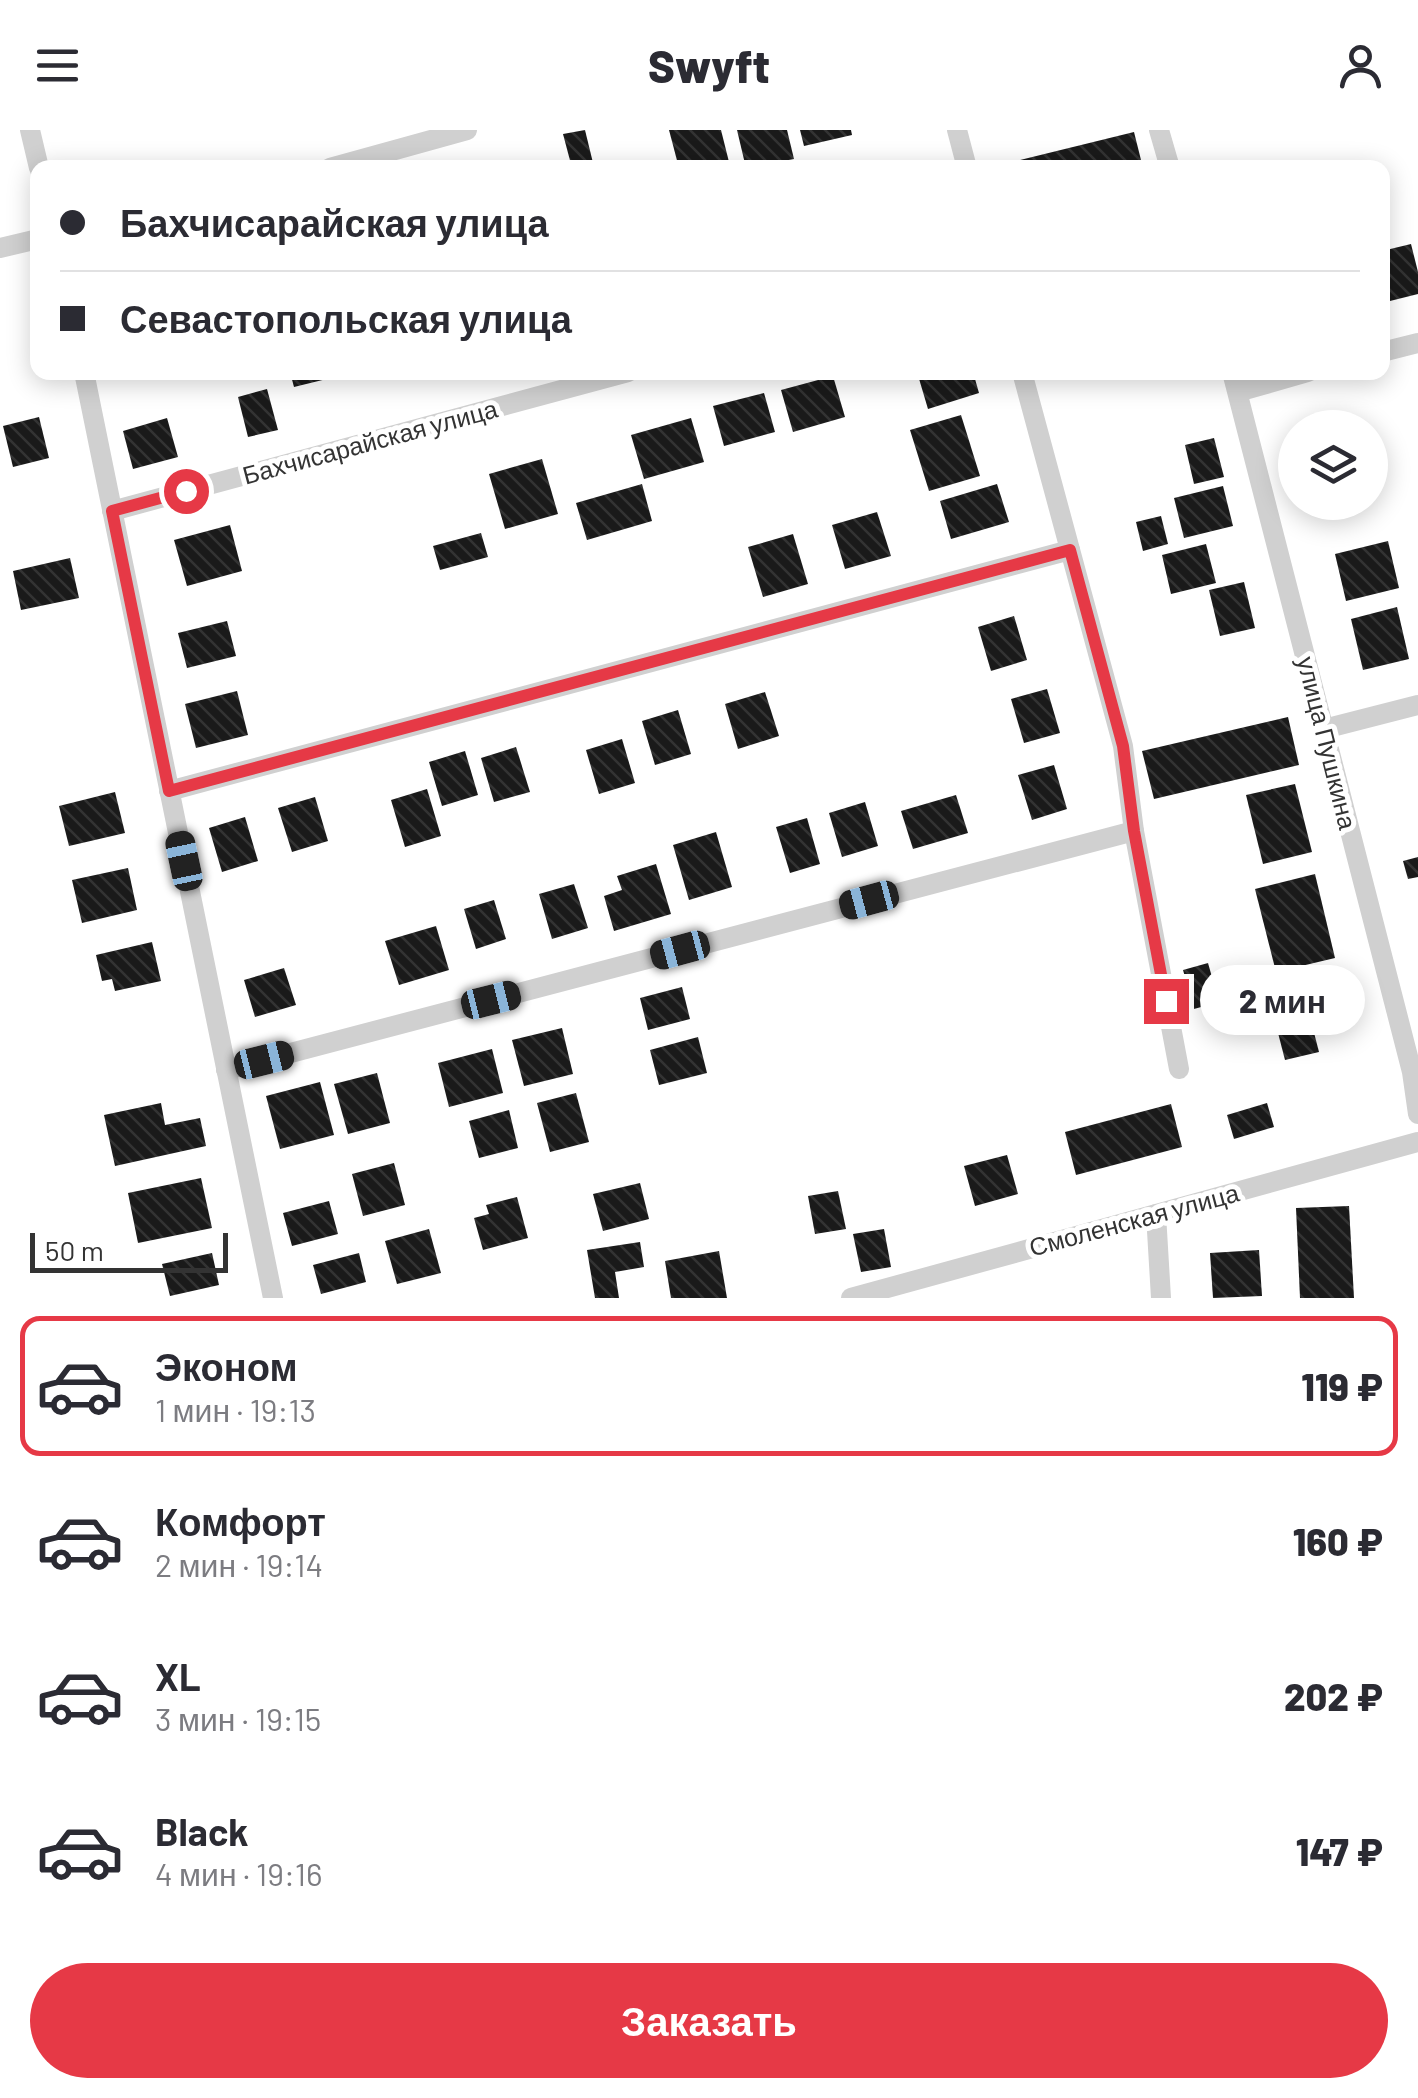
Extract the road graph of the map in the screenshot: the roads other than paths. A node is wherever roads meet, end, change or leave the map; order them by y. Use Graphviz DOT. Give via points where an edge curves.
graph roads {
  1 [pos="30,130"];
  2 [pos="467,130"];
  3 [pos="957,130"];
  4 [pos="1159,130"];
  5 [pos="37,160"];
  6 [pos="359,160"];
  7 [pos="965,160"];
  8 [pos="1168,160"];
  9 [pos="30,240"];
  10 [pos="0,248"];
  11 [pos="1418,343"];
  12 [pos="1390,350"];
  13 [pos="86,380"];
  14 [pos="598,380"];
  15 [pos="1024,380"];
  16 [pos="1235,382"];
  17 [pos="112,511"];
  18 [pos="1070,550"];
  19 [pos="1418,706"];
  20 [pos="1324,729"];
  21 [pos="169,791"];
  22 [pos="1134,831"];
  23 [pos="1179,1069"];
  24 [pos="226,1070"];
  25 [pos="1415,1071"];
  26 [pos="1418,1114"];
  27 [pos="1418,1142"];
  28 [pos="1156,1214"];
  29 [pos="894,1292"];
  30 [pos="272,1298"];
  31 [pos="851,1298"];
  32 [pos="1161,1298"];
  1 -- 5 [label="street"];
  2 -- 6 [label="street"];
  3 -- 7 [label="street"];
  4 -- 8 [label="street"];
  9 -- 10 [label="street"];
  11 -- 12 [label="street"];
  13 -- 17 [label="street"];
  14 -- 17 [label="street, Бахчисарайская улица"];
  15 -- 18 [label="street"];
  16 -- 20 [label="street, улица Пушкина"];
  17 -- 21 [label="street"];
  18 -- 21 [label="street"];
  18 -- 22 [label="street" via="1123,746"];
  19 -- 20 [label="street"];
  20 -- 25 [label="street, улица Пушкина"];
  21 -- 24 [label="street"];
  22 -- 23 [label="street"];
  22 -- 24 [label="street"];
  24 -- 30 [label="street"];
  25 -- 26 [label="street, улица Пушкина"];
  27 -- 28 [label="street, Смоленская улица"];
  28 -- 29 [label="street, Смоленская улица"];
  28 -- 32 [label="street"];
  29 -- 31 [label="street, Смоленская улица"];
}
